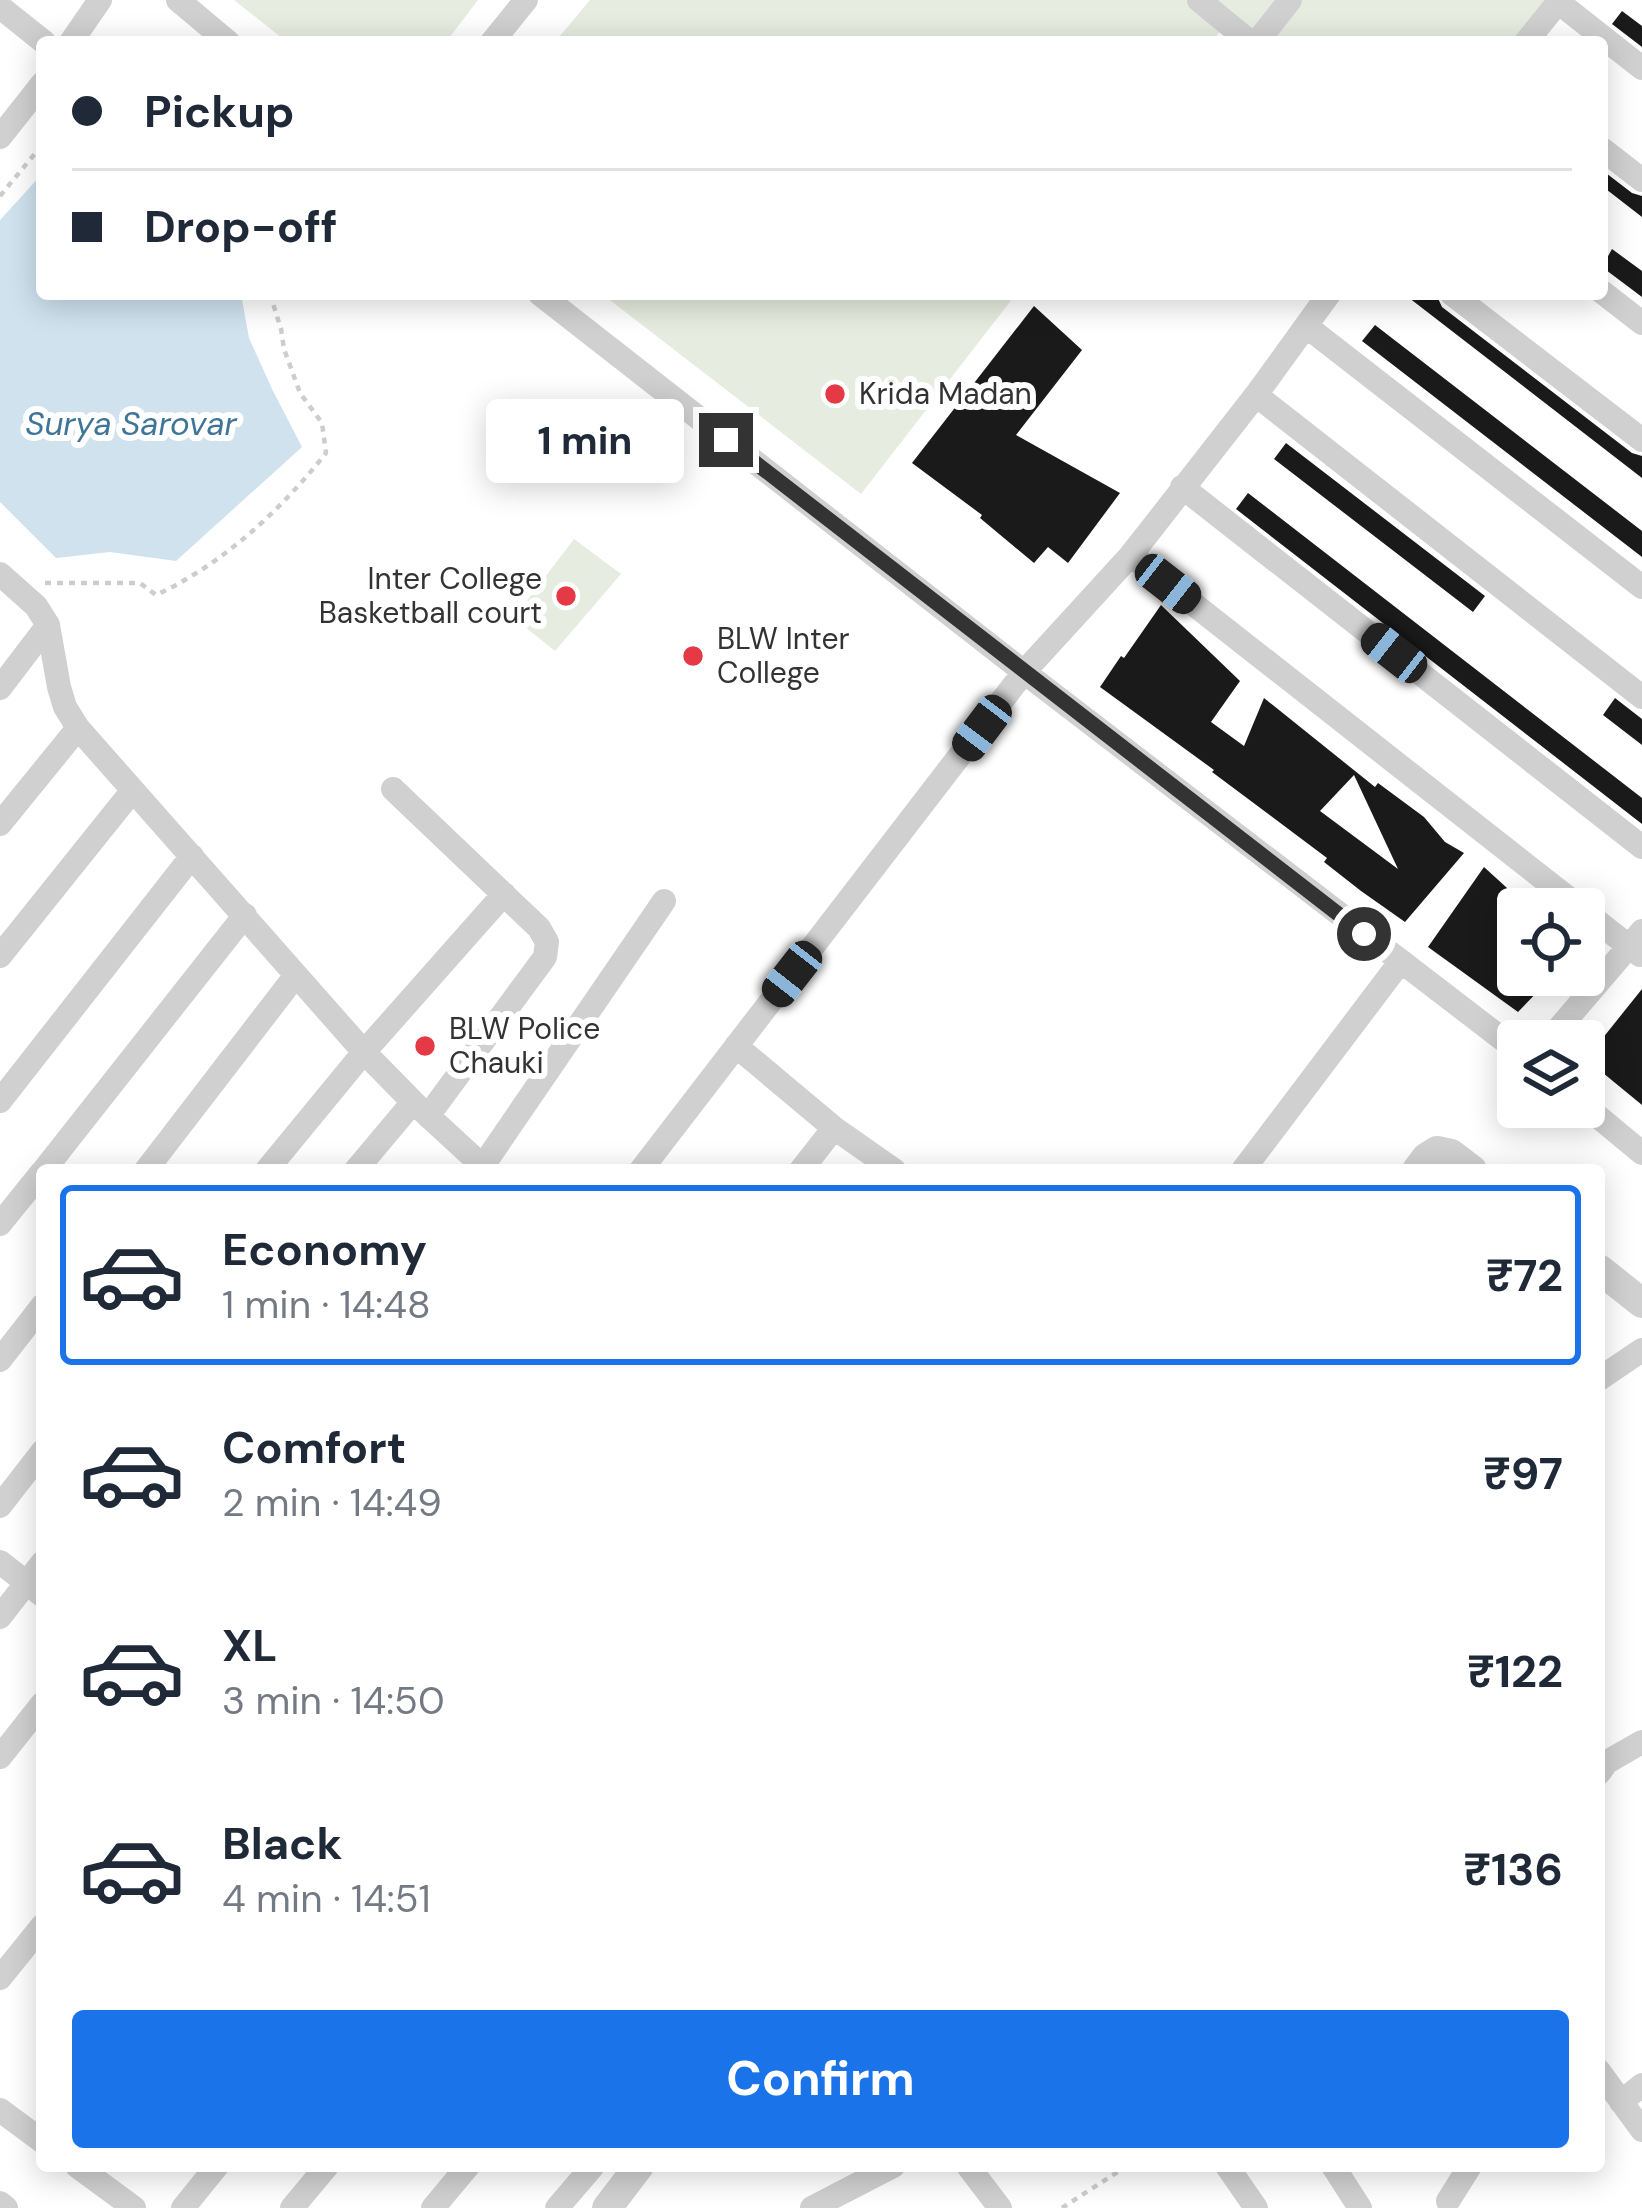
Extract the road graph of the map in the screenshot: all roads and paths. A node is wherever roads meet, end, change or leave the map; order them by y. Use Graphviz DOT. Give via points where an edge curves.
graph roads {
  1 [pos="100,0"];
  2 [pos="178,0"];
  3 [pos="526,0"];
  4 [pos="1198,0"];
  5 [pos="1290,0"];
  6 [pos="1559,1"];
  7 [pos="0,7"];
  8 [pos="36,36"];
  9 [pos="75,36"];
  10 [pos="221,36"];
  11 [pos="497,36"];
  12 [pos="1245,36"];
  13 [pos="1258,36"];
  14 [pos="1531,36"];
  15 [pos="1602,36"];
  16 [pos="1608,41"];
  17 [pos="1642,68"];
  18 [pos="36,92"];
  19 [pos="0,137"];
  20 [pos="36,152"];
  21 [pos="1608,153"];
  22 [pos="1642,180"];
  23 [pos="0,196"];
  24 [pos="1608,297"];
  25 [pos="272,300"];
  26 [pos="548,300"];
  27 [pos="1325,300"];
  28 [pos="1460,300"];
  29 [pos="1642,323"];
  30 [pos="1306,326"];
  31 [pos="1256,395"];
  32 [pos="1642,440"];
  33 [pos="1182,487"];
  34 [pos="1131,555"];
  35 [pos="0,574"];
  36 [pos="40,583"];
  37 [pos="1642,587"];
  38 [pos="48,625"];
  39 [pos="1024,672"];
  40 [pos="0,688"];
  41 [pos="1642,697"];
  42 [pos="78,728"];
  43 [pos="393,789"];
  44 [pos="133,790"];
  45 [pos="0,824"];
  46 [pos="1642,847"];
  47 [pos="192,856"];
  48 [pos="1555,888"];
  49 [pos="504,894"];
  50 [pos="664,902"];
  51 [pos="245,915"];
  52 [pos="1605,924"];
  53 [pos="1638,944"];
  54 [pos="0,956"];
  55 [pos="1401,961"];
  56 [pos="296,975"];
  57 [pos="1567,1020"];
  58 [pos="1497,1035"];
  59 [pos="736,1046"];
  60 [pos="364,1052"];
  61 [pos="0,1101"];
  62 [pos="420,1109"];
  63 [pos="1605,1122"];
  64 [pos="834,1127"];
  65 [pos="1642,1153"];
  66 [pos="49,1164"];
  67 [pos="151,1164"];
  68 [pos="272,1164"];
  69 [pos="362,1164"];
  70 [pos="478,1164"];
  71 [pos="486,1164"];
  72 [pos="646,1164"];
  73 [pos="806,1164"];
  74 [pos="886,1164"];
  75 [pos="1249,1164"];
  76 [pos="1422,1164"];
  77 [pos="1464,1164"];
  78 [pos="36,1180"];
  79 [pos="0,1224"];
  80 [pos="1605,1274"];
  81 [pos="1642,1303"];
  82 [pos="36,1314"];
  83 [pos="1642,1350"];
  84 [pos="0,1360"];
  85 [pos="1605,1374"];
  86 [pos="36,1460"];
  87 [pos="0,1506"];
  88 [pos="0,1562"];
  89 [pos="36,1580"];
  90 [pos="36,1581"];
  91 [pos="0,1617"];
  92 [pos="36,1712"];
  93 [pos="1642,1742"];
  94 [pos="0,1757"];
  95 [pos="1605,1764"];
  96 [pos="36,1933"];
  97 [pos="0,1978"];
  98 [pos="1605,2084"];
  99 [pos="1642,2085"];
  100 [pos="1621,2102"];
  101 [pos="0,2110"];
  102 [pos="1642,2130"];
  103 [pos="36,2135"];
  104 [pos="84,2172"];
  105 [pos="213,2172"];
  106 [pos="322,2172"];
  107 [pos="463,2172"];
  108 [pos="588,2172"];
  109 [pos="634,2172"];
  110 [pos="881,2172"];
  111 [pos="973,2172"];
  112 [pos="1118,2172"];
  113 [pos="1231,2172"];
  114 [pos="1337,2172"];
  115 [pos="1467,2172"];
  116 [pos="1452,2206"];
  117 [pos="134,2208"];
  118 [pos="183,2208"];
  119 [pos="292,2208"];
  120 [pos="433,2208"];
  121 [pos="557,2208"];
  122 [pos="607,2208"];
  123 [pos="812,2208"];
  124 [pos="1000,2208"];
  125 [pos="1062,2208"];
  126 [pos="1256,2208"];
  127 [pos="1360,2208"];
  1 -- 9 [label="street"];
  2 -- 10 [label="street"];
  3 -- 11 [label="street"];
  4 -- 12 [label="street"];
  5 -- 13 [label="street"];
  6 -- 14 [label="street"];
  6 -- 15 [label="street"];
  7 -- 8 [label="street"];
  16 -- 17 [label="street"];
  18 -- 19 [label="street"];
  20 -- 23 [label="path"];
  21 -- 22 [label="street"];
  24 -- 29 [label="street"];
  25 -- 36 [label="path" via="300,393 322,423 326,453 304,481 236,547 156,595 140,583"];
  26 -- 39 [label="street"];
  27 -- 30 [label="street"];
  28 -- 32 [label="street"];
  30 -- 31 [label="street"];
  30 -- 37 [label="street"];
  31 -- 33 [label="street"];
  31 -- 41 [label="street"];
  33 -- 34 [label="street"];
  33 -- 46 [label="street"];
  34 -- 39 [label="street"];
  34 -- 48 [label="street"];
  35 -- 38 [label="street"];
  38 -- 40 [label="street"];
  38 -- 42 [label="street" via="59,687"];
  39 -- 55 [label="street"];
  39 -- 59 [label="street"];
  42 -- 44 [label="street"];
  42 -- 45 [label="street"];
  43 -- 49 [label="street"];
  44 -- 47 [label="street"];
  44 -- 54 [label="street"];
  47 -- 51 [label="street"];
  47 -- 61 [label="street"];
  49 -- 60 [label="street"];
  49 -- 62 [label="street" via="539,928 545,957"];
  50 -- 71 [label="street"];
  51 -- 56 [label="street"];
  51 -- 66 [label="street"];
  52 -- 53 [label="street"];
  53 -- 57 [label="street"];
  55 -- 58 [label="street"];
  55 -- 75 [label="street"];
  56 -- 60 [label="street"];
  56 -- 67 [label="street"];
  59 -- 64 [label="street"];
  59 -- 72 [label="street"];
  60 -- 62 [label="street"];
  60 -- 68 [label="street"];
  62 -- 69 [label="street"];
  62 -- 70 [label="street"];
  63 -- 65 [label="street"];
  64 -- 73 [label="street"];
  64 -- 74 [label="street"];
  76 -- 77 [label="street" via="1437,1151"];
  78 -- 79 [label="street"];
  80 -- 81 [label="street"];
  82 -- 84 [label="street"];
  83 -- 85 [label="street"];
  86 -- 87 [label="street"];
  88 -- 89 [label="street"];
  90 -- 91 [label="street"];
  92 -- 94 [label="street"];
  93 -- 95 [label="street"];
  96 -- 97 [label="street"];
  98 -- 100 [label="street"];
  99 -- 100 [label="street"];
  100 -- 102 [label="street"];
  101 -- 103 [label="street"];
  104 -- 117 [label="street"];
  105 -- 118 [label="street"];
  106 -- 119 [label="street"];
  107 -- 120 [label="street"];
  108 -- 121 [label="street"];
  109 -- 122 [label="street"];
  110 -- 123 [label="street"];
  111 -- 124 [label="street"];
  112 -- 125 [label="path"];
  113 -- 126 [label="street"];
  114 -- 127 [label="street"];
  115 -- 116 [label="street"];
}
